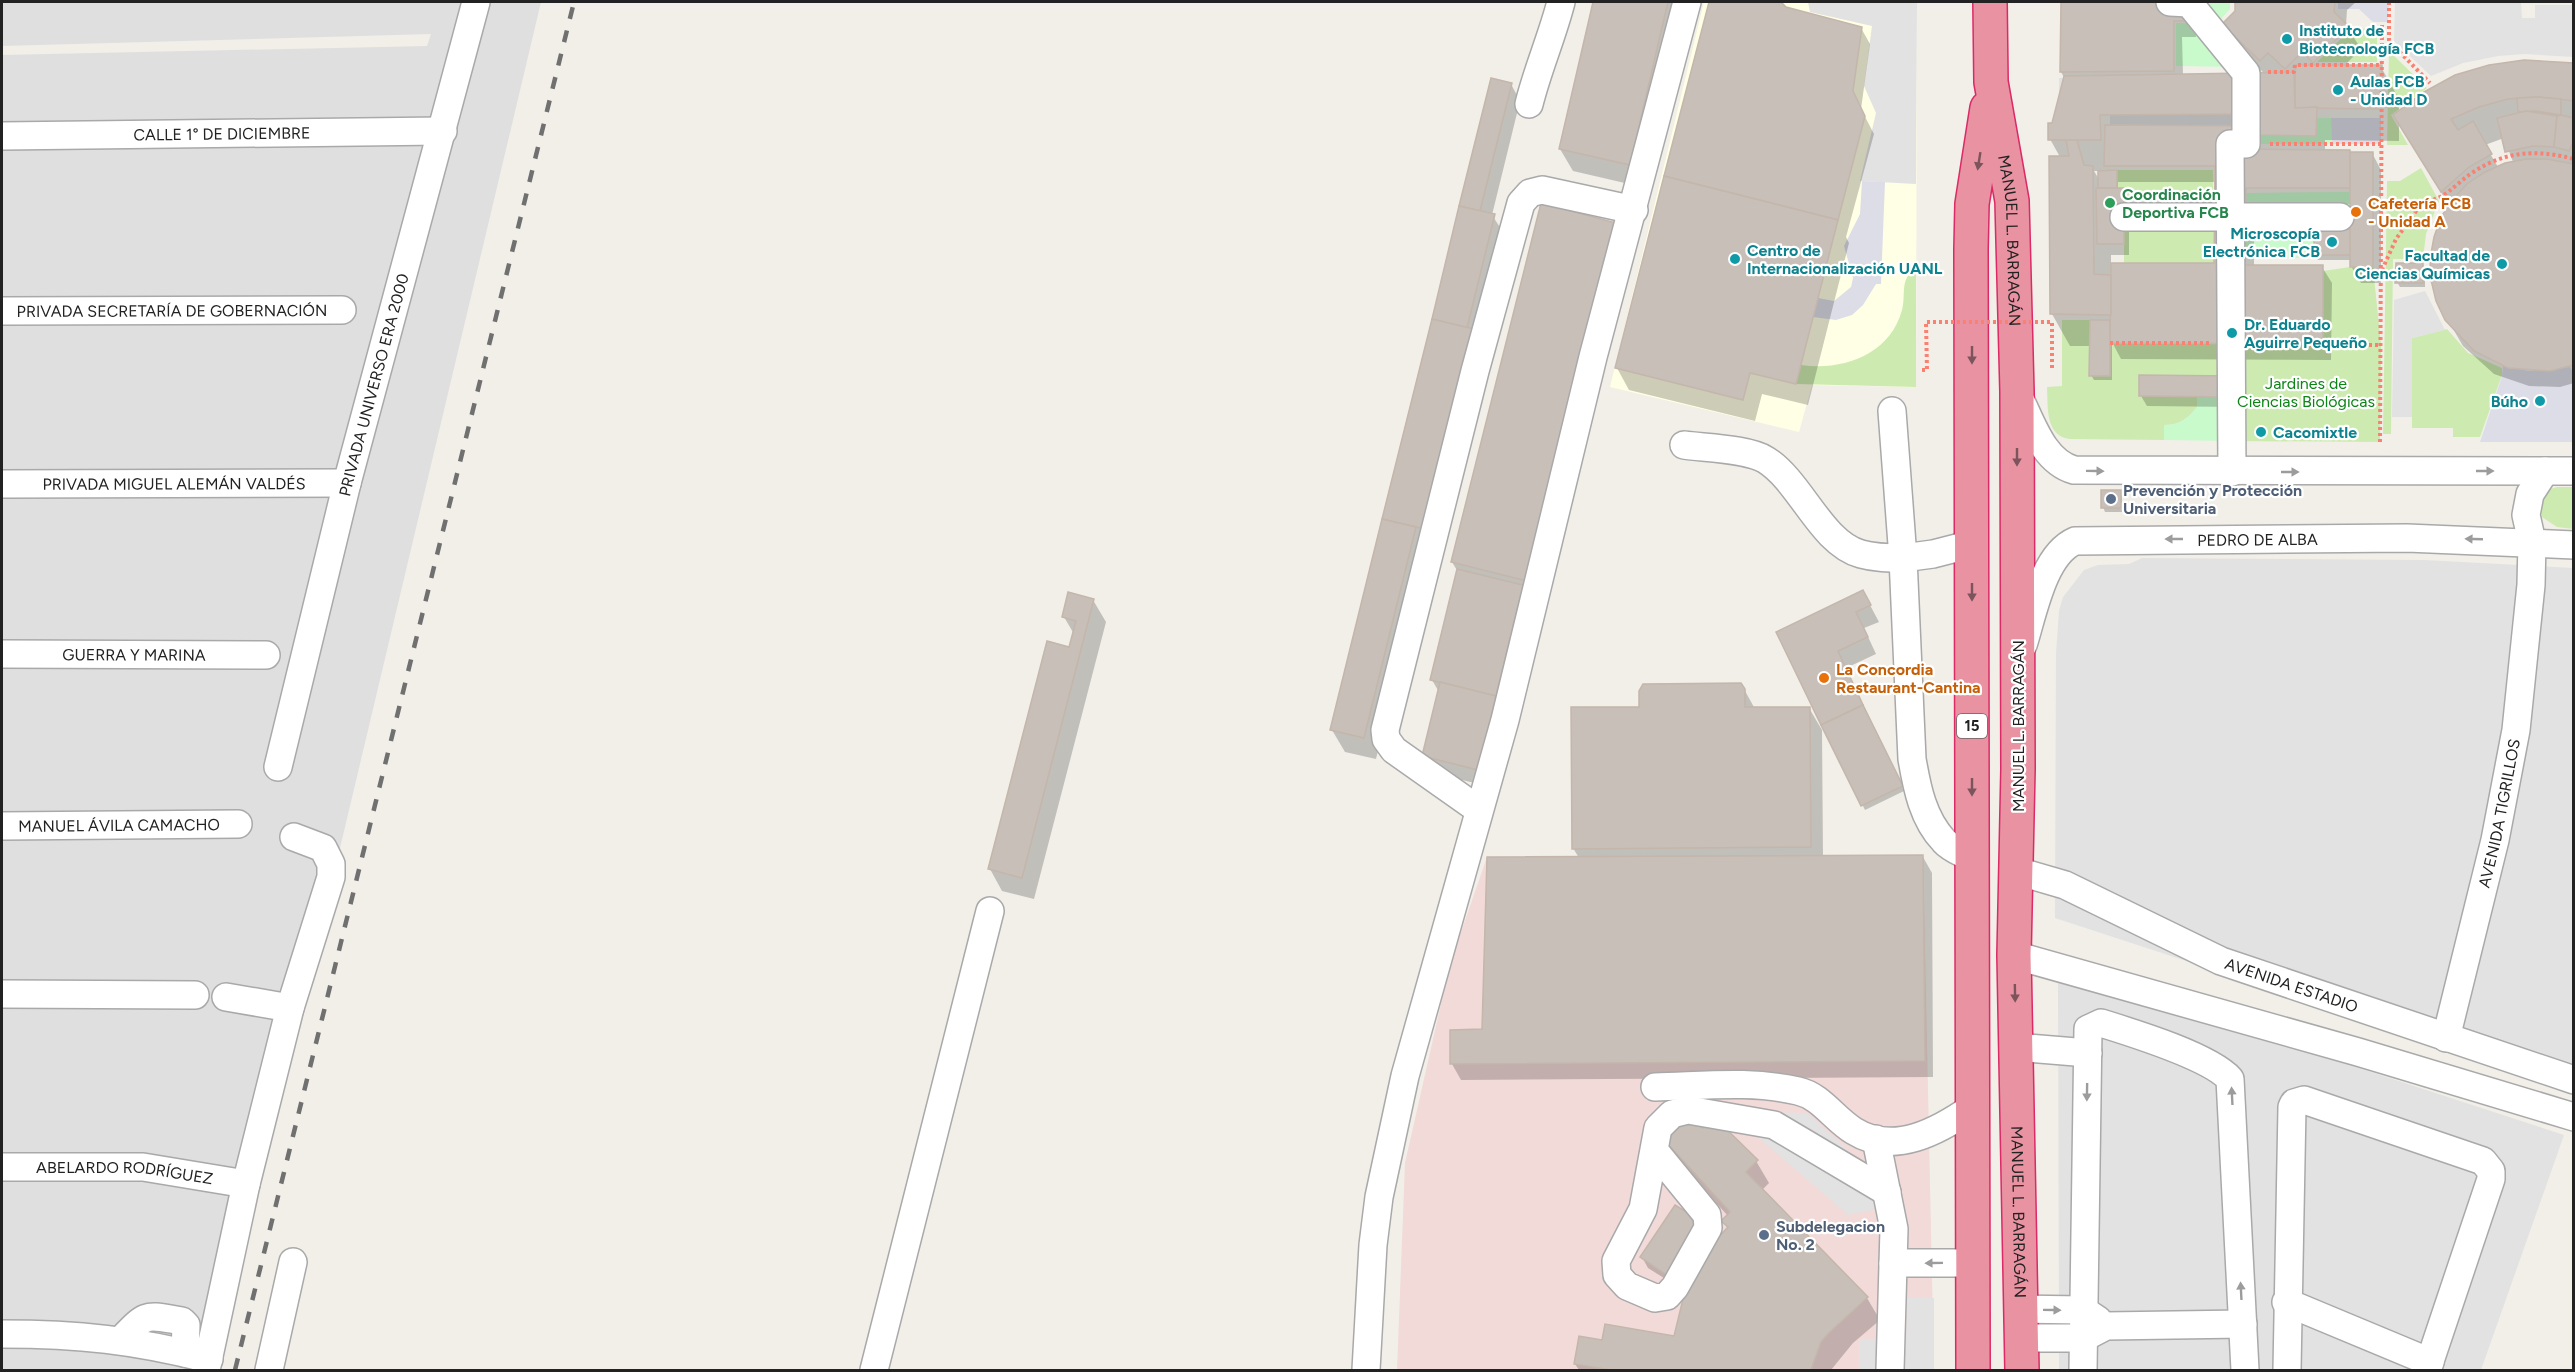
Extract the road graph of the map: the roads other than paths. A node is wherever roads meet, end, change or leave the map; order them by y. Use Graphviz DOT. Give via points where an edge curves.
graph roads {
  1 [pos="476,2"];
  2 [pos="1561,2"];
  3 [pos="1687,2"];
  4 [pos="1990,2"];
  5 [pos="2170,2"];
  6 [pos="1992,82"];
  7 [pos="1529,104"];
  8 [pos="443,131"];
  9 [pos="2,136"];
  10 [pos="1634,210"];
  11 [pos="2124,217"];
  12 [pos="2231,217"];
  13 [pos="2340,217"];
  14 [pos="342,310"];
  15 [pos="2,311"];
  16 [pos="2017,392"];
  17 [pos="1892,411"];
  18 [pos="1684,445"];
  19 [pos="2545,471"];
  20 [pos="2574,471"];
  21 [pos="2232,472"];
  22 [pos="347,483"];
  23 [pos="2,484"];
  24 [pos="2532,542"];
  25 [pos="1972,544"];
  26 [pos="2574,545"];
  27 [pos="1903,558"];
  28 [pos="2,654"];
  29 [pos="266,655"];
  30 [pos="2018,659"];
  31 [pos="278,767"];
  32 [pos="1479,810"];
  33 [pos="238,824"];
  34 [pos="2,826"];
  35 [pos="294,837"];
  36 [pos="1972,858"];
  37 [pos="2018,871"];
  38 [pos="990,912"];
  39 [pos="2014,955"];
  40 [pos="2,994"];
  41 [pos="195,995"];
  42 [pos="226,997"];
  43 [pos="290,1008"];
  44 [pos="2446,1038"];
  45 [pos="2015,1047"];
  46 [pos="2088,1053"];
  47 [pos="2574,1080"];
  48 [pos="1655,1087"];
  49 [pos="1973,1107"];
  50 [pos="2574,1117"];
  51 [pos="1876,1139"];
  52 [pos="1654,1150"];
  53 [pos="2,1167"];
  54 [pos="246,1185"];
  55 [pos="1887,1192"];
  56 [pos="293,1262"];
  57 [pos="1894,1272"];
  58 [pos="1973,1272"];
  59 [pos="2286,1302"];
  60 [pos="2084,1310"];
  61 [pos="2020,1324"];
  62 [pos="2242,1324"];
  63 [pos="2095,1332"];
  64 [pos="2,1334"];
  65 [pos="200,1361"];
  66 [pos="2428,1366"];
  67 [pos="269,1371"];
  68 [pos="874,1371"];
  69 [pos="1366,1371"];
  70 [pos="1890,1371"];
  71 [pos="1973,1371"];
  72 [pos="2008,1371"];
  73 [pos="2022,1371"];
  74 [pos="2083,1371"];
  75 [pos="2245,1371"];
  76 [pos="2287,1371"];
  1 -- 8 [label="street, PRIVADA UNIVERSO ERA 2000"];
  2 -- 7 [label="street"];
  3 -- 10 [label="street"];
  4 -- 6 [label="highway, MANUEL L. BARRAGÁN / 15"];
  5 -- 12 [label="street" via="2189,3 2246,73 2246,144 2230,144"];
  6 -- 16 [label="highway, MANUEL L. BARRAGÁN / 15" via="2012,201"];
  6 -- 25 [label="highway, MANUEL L. BARRAGÁN / 15, one-way" via="1972,204"];
  8 -- 9 [label="street, CALLE 1° DE DICIEMBRE"];
  8 -- 22 [label="street, PRIVADA UNIVERSO ERA 2000"];
  10 -- 32 [label="street"];
  10 -- 32 [label="street" via="1542,190 1530,193 1521,203 1475,371 1385,730 1394,750"];
  11 -- 12 [label="street"];
  12 -- 13 [label="street"];
  12 -- 21 [label="street"];
  14 -- 15 [label="street, PRIVADA SECRETARÍA DE GOBERNACIÓN"];
  16 -- 21 [label="street, one-way" via="2049,454 2067,468"];
  16 -- 30 [label="highway, MANUEL L. BARRAGÁN / 15, one-way"];
  17 -- 27 [label="street"];
  18 -- 27 [label="street" via="1764,458 1783,472 1839,540 1859,554"];
  19 -- 20 [label="street"];
  21 -- 19 [label="street, one-way"];
  19 -- 24 [label="street, AVENIDA TIGRILLOS" via="2527,504"];
  22 -- 23 [label="street, PRIVADA MIGUEL ALEMÁN VALDÉS"];
  22 -- 31 [label="street, PRIVADA UNIVERSO ERA 2000"];
  24 -- 26 [label="street, PEDRO DE ALBA"];
  24 -- 30 [label="street, PEDRO DE ALBA, one-way" via="2407,538 2075,541 2058,551 2049,568"];
  24 -- 44 [label="street, AVENIDA TIGRILLOS" via="2524,670 2506,785"];
  25 -- 27 [label="street"];
  25 -- 36 [label="highway, MANUEL L. BARRAGÁN / 15, one-way"];
  27 -- 36 [label="street" via="1912,759 1917,789 1932,825 1945,843"];
  28 -- 29 [label="street, GUERRA Y MARINA"];
  30 -- 37 [label="highway, MANUEL L. BARRAGÁN / 15"];
  32 -- 69 [label="street" via="1405,1076 1379,1197 1372,1245"];
  33 -- 34 [label="street, MANUEL ÁVILA CAMACHO"];
  35 -- 43 [label="street" via="323,848 332,869"];
  36 -- 49 [label="highway, MANUEL L. BARRAGÁN / 15"];
  37 -- 39 [label="highway, MANUEL L. BARRAGÁN / 15"];
  37 -- 44 [label="street, AVENIDA ESTADIO" via="2065,885 2221,961"];
  38 -- 68 [label="street"];
  39 -- 45 [label="highway, MANUEL L. BARRAGÁN / 15, one-way"];
  39 -- 50 [label="street"];
  40 -- 41 [label="street"];
  42 -- 43 [label="street"];
  43 -- 54 [label="street"];
  44 -- 47 [label="street, AVENIDA ESTADIO"];
  45 -- 46 [label="street"];
  45 -- 61 [label="highway, MANUEL L. BARRAGÁN / 15"];
  46 -- 60 [label="street, one-way"];
  62 -- 46 [label="street, one-way" via="2230,1079 2190,1056 2101,1023 2088,1029"];
  48 -- 51 [label="street" via="1742,1085 1802,1092 1854,1131"];
  49 -- 51 [label="street" via="1941,1130 1909,1140"];
  49 -- 58 [label="highway, MANUEL L. BARRAGÁN / 15"];
  51 -- 55 [label="street"];
  52 -- 52 [label="street" via="1701,1205 1708,1228 1675,1287 1667,1296 1655,1298 1627,1286 1617,1275 1616,1261 1643,1209"];
  52 -- 55 [label="street" via="1658,1128 1672,1114 1688,1110 1773,1125"];
  53 -- 54 [label="street, ABELARDO RODRÍGUEZ" via="143,1167"];
  54 -- 65 [label="street"];
  55 -- 57 [label="street" via="1894,1229"];
  56 -- 67 [label="street"];
  57 -- 58 [label="street"];
  57 -- 70 [label="street"];
  58 -- 71 [label="highway, MANUEL L. BARRAGÁN / 15"];
  59 -- 66 [label="street"];
  59 -- 66 [label="street" via="2294,1103 2304,1100 2483,1161 2491,1179"];
  59 -- 76 [label="street"];
  61 -- 60 [label="street, one-way"];
  60 -- 63 [label="street"];
  61 -- 63 [label="street"];
  61 -- 72 [label="highway"];
  61 -- 73 [label="highway, MANUEL L. BARRAGÁN / 15"];
  62 -- 63 [label="street"];
  62 -- 75 [label="street"];
  63 -- 74 [label="street"];
  64 -- 65 [label="street" via="122,1339"];
}
